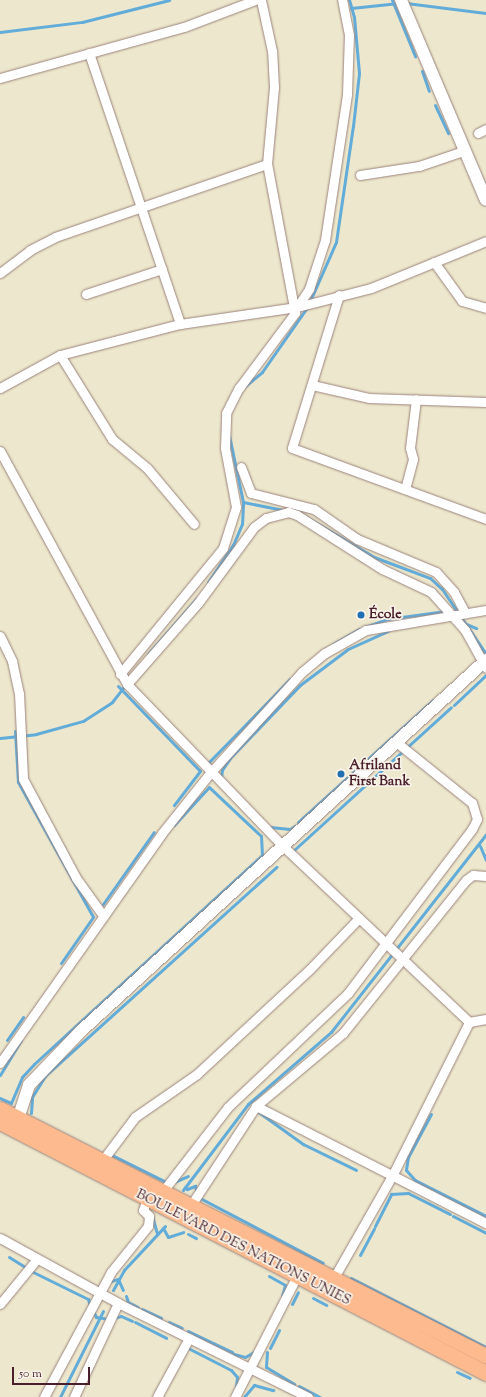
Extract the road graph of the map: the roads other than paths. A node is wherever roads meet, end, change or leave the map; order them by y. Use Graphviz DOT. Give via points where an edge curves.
graph roads {
  1 [pos="255,0"];
  2 [pos="261,0"];
  3 [pos="342,0"];
  4 [pos="401,0"];
  5 [pos="89,53"];
  6 [pos="0,78"];
  7 [pos="464,151"];
  8 [pos="267,164"];
  9 [pos="360,175"];
  10 [pos="486,200"];
  11 [pos="142,208"];
  12 [pos="486,241"];
  13 [pos="434,262"];
  14 [pos="162,269"];
  15 [pos="0,273"];
  16 [pos="86,294"];
  17 [pos="339,295"];
  18 [pos="296,307"];
  19 [pos="486,308"];
  20 [pos="180,324"];
  21 [pos="60,355"];
  22 [pos="312,385"];
  23 [pos="0,388"];
  24 [pos="416,399"];
  25 [pos="486,402"];
  26 [pos="0,451"];
  27 [pos="241,466"];
  28 [pos="405,489"];
  29 [pos="486,519"];
  30 [pos="194,524"];
  31 [pos="485,610"];
  32 [pos="467,613"];
  33 [pos="452,614"];
  34 [pos="0,636"];
  35 [pos="485,664"];
  36 [pos="120,674"];
  37 [pos="128,684"];
  38 [pos="396,742"];
  39 [pos="210,773"];
  40 [pos="283,846"];
  41 [pos="486,876"];
  42 [pos="102,914"];
  43 [pos="359,918"];
  44 [pos="386,944"];
  45 [pos="402,960"];
  46 [pos="486,1019"];
  47 [pos="469,1022"];
  48 [pos="0,1063"];
  49 [pos="256,1106"];
  50 [pos="0,1109"];
  51 [pos="0,1122"];
  52 [pos="16,1124"];
  53 [pos="102,1161"];
  54 [pos="392,1176"];
  55 [pos="163,1191"];
  56 [pos="147,1199"];
  57 [pos="190,1205"];
  58 [pos="486,1223"];
  59 [pos="0,1238"];
  60 [pos="37,1259"];
  61 [pos="300,1270"];
  62 [pos="330,1285"];
  63 [pos="100,1294"];
  64 [pos="118,1303"];
  65 [pos="0,1304"];
  66 [pos="189,1338"];
  67 [pos="486,1356"];
  68 [pos="250,1368"];
  69 [pos="486,1373"];
  70 [pos="44,1397"];
  71 [pos="74,1397"];
  72 [pos="156,1397"];
  73 [pos="235,1397"];
  74 [pos="308,1397"];
  1 -- 5 [label="street" via="184,27"];
  2 -- 8 [label="street" via="273,65"];
  3 -- 18 [label="street" via="350,59 333,193 317,270"];
  4 -- 7 [label="street"];
  5 -- 6 [label="street"];
  5 -- 11 [label="street"];
  7 -- 9 [label="street" via="419,166"];
  7 -- 10 [label="street"];
  8 -- 11 [label="street"];
  8 -- 18 [label="street"];
  11 -- 14 [label="street"];
  11 -- 15 [label="street" via="55,237 30,250"];
  12 -- 13 [label="street"];
  13 -- 17 [label="street" via="371,288"];
  13 -- 19 [label="street" via="462,301"];
  14 -- 16 [label="street"];
  14 -- 20 [label="street"];
  17 -- 18 [label="street"];
  17 -- 22 [label="street"];
  18 -- 20 [label="street"];
  18 -- 36 [label="street" via="292,320 239,388 226,413 225,448 236,507 223,548"];
  20 -- 21 [label="street"];
  21 -- 23 [label="street"];
  21 -- 30 [label="street" via="112,439 147,468"];
  22 -- 24 [label="street" via="369,398"];
  22 -- 28 [label="street" via="292,448"];
  24 -- 25 [label="street"];
  24 -- 28 [label="street" via="410,448 413,459"];
  26 -- 36 [label="street"];
  27 -- 32 [label="street" via="251,493 314,509 357,539 436,572 454,592"];
  28 -- 29 [label="street"];
  31 -- 32 [label="street"];
  32 -- 33 [label="street"];
  33 -- 35 [label="street"];
  33 -- 37 [label="street" via="431,592 382,569 297,515 278,513 254,527 198,603"];
  33 -- 39 [label="street" via="366,630 325,653 271,704"];
  34 -- 42 [label="street" via="15,674 20,722 20,765 30,793 76,878"];
  35 -- 38 [label="street"];
  36 -- 37 [label="street"];
  37 -- 39 [label="street"];
  38 -- 40 [label="street"];
  38 -- 44 [label="street" via="472,803 477,819 465,840"];
  39 -- 40 [label="street"];
  39 -- 42 [label="street"];
  40 -- 43 [label="street"];
  40 -- 52 [label="street" via="39,1074 22,1099"];
  41 -- 45 [label="street" via="469,877"];
  42 -- 48 [label="street"];
  43 -- 44 [label="street"];
  43 -- 53 [label="street" via="310,970 197,1074 135,1117"];
  44 -- 45 [label="street"];
  44 -- 55 [label="street" via="324,1018 228,1107"];
  45 -- 47 [label="street"];
  45 -- 49 [label="street" via="343,1033"];
  46 -- 47 [label="street"];
  47 -- 54 [label="street"];
  49 -- 54 [label="street"];
  49 -- 57 [label="street"];
  50 -- 52 [label="main road, BOULEVARD DES NATIONS UNIES"];
  51 -- 52 [label="main road, BOULEVARD DES NATIONS UNIES"];
  52 -- 53 [label="main road, BOULEVARD DES NATIONS UNIES"];
  52 -- 56 [label="main road, BOULEVARD DES NATIONS UNIES"];
  53 -- 55 [label="main road, BOULEVARD DES NATIONS UNIES"];
  54 -- 58 [label="street"];
  54 -- 62 [label="street"];
  55 -- 57 [label="main road, BOULEVARD DES NATIONS UNIES"];
  56 -- 61 [label="main road, BOULEVARD DES NATIONS UNIES"];
  56 -- 63 [label="street" via="143,1210 149,1216 148,1226 111,1272"];
  57 -- 61 [label="main road, BOULEVARD DES NATIONS UNIES"];
  59 -- 60 [label="street"];
  60 -- 63 [label="street"];
  60 -- 65 [label="street"];
  61 -- 62 [label="main road, BOULEVARD DES NATIONS UNIES"];
  61 -- 68 [label="street"];
  62 -- 67 [label="main road, BOULEVARD DES NATIONS UNIES"];
  62 -- 69 [label="main road, BOULEVARD DES NATIONS UNIES"];
  63 -- 64 [label="street"];
  63 -- 70 [label="street"];
  64 -- 66 [label="street"];
  64 -- 71 [label="street"];
  66 -- 68 [label="street"];
  66 -- 72 [label="street"];
  68 -- 73 [label="street"];
  68 -- 74 [label="street"];
}
